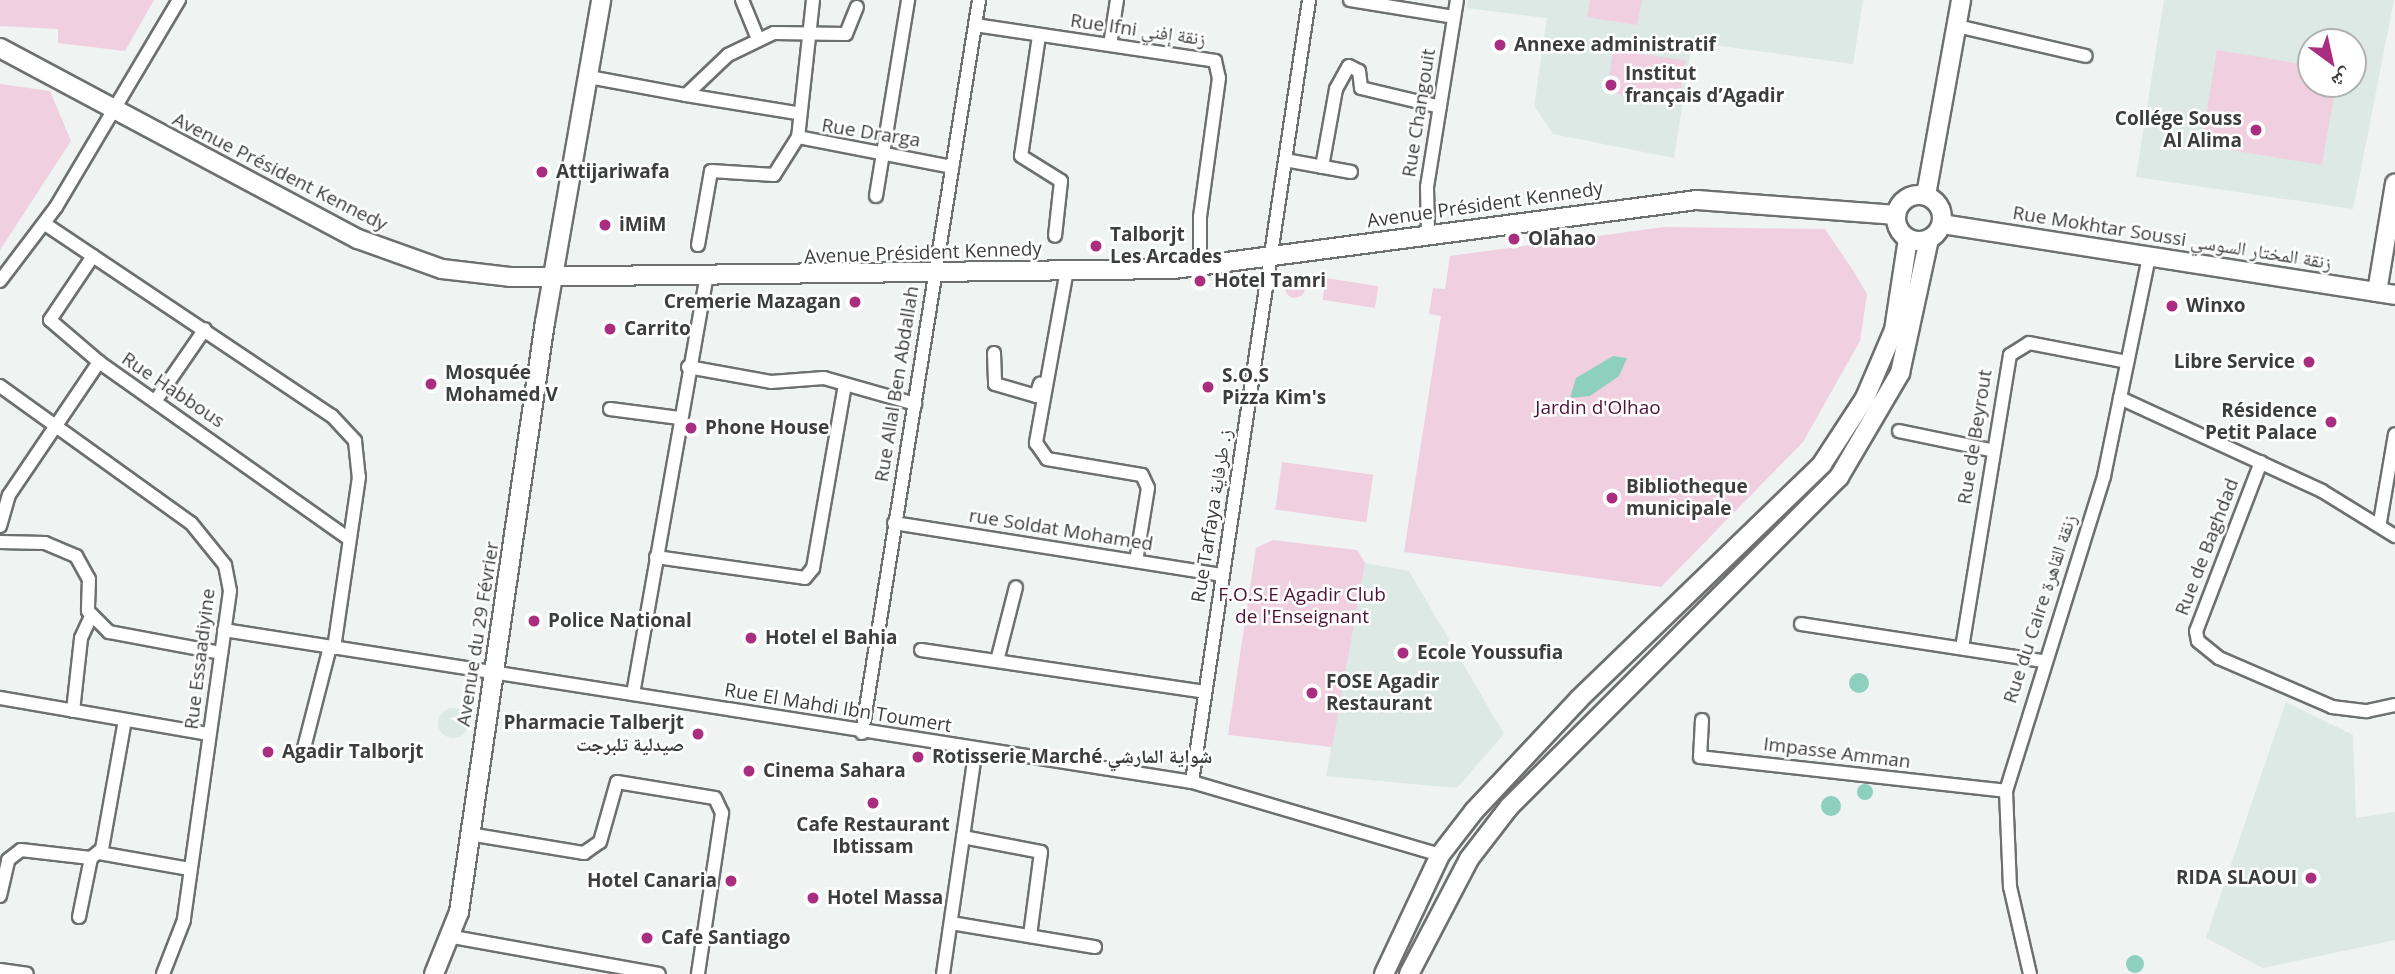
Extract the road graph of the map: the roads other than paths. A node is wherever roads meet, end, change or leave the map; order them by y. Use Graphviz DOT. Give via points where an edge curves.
graph roads {
  1 [pos="179,0"];
  2 [pos="601,0"];
  3 [pos="742,0"];
  4 [pos="813,0"];
  5 [pos="908,0"];
  6 [pos="979,0"];
  7 [pos="1117,0"];
  8 [pos="1309,0"];
  9 [pos="1350,0"];
  10 [pos="1457,0"];
  11 [pos="1961,0"];
  12 [pos="1364,1"];
  13 [pos="857,7"];
  14 [pos="1454,17"];
  15 [pos="975,25"];
  16 [pos="1957,26"];
  17 [pos="808,32"];
  18 [pos="1039,36"];
  19 [pos="758,39"];
  20 [pos="1111,45"];
  21 [pos="0,48"];
  22 [pos="2085,56"];
  23 [pos="590,77"];
  24 [pos="686,94"];
  25 [pos="1440,107"];
  26 [pos="113,109"];
  27 [pos="796,113"];
  28 [pos="798,137"];
  29 [pos="884,154"];
  30 [pos="1285,160"];
  31 [pos="952,167"];
  32 [pos="1322,167"];
  33 [pos="1351,172"];
  34 [pos="2395,183"];
  35 [pos="1926,195"];
  36 [pos="876,197"];
  37 [pos="1896,215"];
  38 [pos="45,224"];
  39 [pos="1942,224"];
  40 [pos="1428,232"];
  41 [pos="1055,236"];
  42 [pos="1908,239"];
  43 [pos="1929,239"];
  44 [pos="698,245"];
  45 [pos="93,256"];
  46 [pos="1271,256"];
  47 [pos="2149,257"];
  48 [pos="1200,265"];
  49 [pos="1062,270"];
  50 [pos="935,273"];
  51 [pos="553,275"];
  52 [pos="706,279"];
  53 [pos="0,281"];
  54 [pos="2386,294"];
  55 [pos="205,329"];
  56 [pos="994,353"];
  57 [pos="99,362"];
  58 [pos="2127,362"];
  59 [pos="688,368"];
  60 [pos="0,386"];
  61 [pos="845,386"];
  62 [pos="2120,398"];
  63 [pos="156,400"];
  64 [pos="915,404"];
  65 [pos="610,409"];
  66 [pos="679,418"];
  67 [pos="54,427"];
  68 [pos="1899,431"];
  69 [pos="2395,434"];
  70 [pos="1991,450"];
  71 [pos="2260,462"];
  72 [pos="2380,522"];
  73 [pos="894,523"];
  74 [pos="0,526"];
  75 [pos="2395,536"];
  76 [pos="348,538"];
  77 [pos="0,542"];
  78 [pos="656,557"];
  79 [pos="1136,561"];
  80 [pos="1223,575"];
  81 [pos="1016,587"];
  82 [pos="91,617"];
  83 [pos="1801,624"];
  84 [pos="224,630"];
  85 [pos="332,647"];
  86 [pos="1962,648"];
  87 [pos="921,650"];
  88 [pos="221,653"];
  89 [pos="2042,661"];
  90 [pos="997,662"];
  91 [pos="495,672"];
  92 [pos="1205,692"];
  93 [pos="633,694"];
  94 [pos="0,698"];
  95 [pos="2395,705"];
  96 [pos="73,711"];
  97 [pos="125,720"];
  98 [pos="1702,720"];
  99 [pos="862,733"];
  100 [pos="209,734"];
  101 [pos="304,748"];
  102 [pos="976,748"];
  103 [pos="1192,782"];
  104 [pos="2006,791"];
  105 [pos="469,834"];
  106 [pos="963,837"];
  107 [pos="95,855"];
  108 [pos="1440,855"];
  109 [pos="191,869"];
  110 [pos="0,896"];
  111 [pos="79,917"];
  112 [pos="951,923"];
  113 [pos="1030,936"];
  114 [pos="453,937"];
  115 [pos="1095,947"];
  116 [pos="172,968"];
  117 [pos="0,970"];
  118 [pos="27,974"];
  119 [pos="163,974"];
  120 [pos="434,974"];
  121 [pos="659,974"];
  122 [pos="698,974"];
  123 [pos="943,974"];
  124 [pos="1384,974"];
  125 [pos="1409,974"];
  126 [pos="2029,974"];
  1 -- 26 [label="street"];
  2 -- 23 [label="street"];
  3 -- 19 [label="street"];
  4 -- 17 [label="street, Rue Drarga"];
  5 -- 29 [label="street"];
  6 -- 15 [label="street, Rue Allal Ben Abdallah"];
  7 -- 20 [label="street"];
  8 -- 30 [label="street, Rue Tarfaya ز. طرفاية"];
  9 -- 12 [label="street"];
  10 -- 14 [label="street, Rue Changouit"];
  11 -- 16 [label="street"];
  12 -- 14 [label="street"];
  13 -- 17 [label="street" via="846,34"];
  14 -- 25 [label="street, Rue Changouit"];
  15 -- 18 [label="street, Rue Ifni زنقة إفني"];
  15 -- 31 [label="street, Rue Allal Ben Abdallah"];
  16 -- 22 [label="street"];
  16 -- 35 [label="street"];
  17 -- 19 [label="street"];
  17 -- 27 [label="street, Rue Drarga"];
  18 -- 20 [label="street, Rue Ifni زنقة إفني"];
  18 -- 41 [label="street" via="1021,156 1063,184"];
  19 -- 24 [label="street" via="707,71"];
  20 -- 48 [label="street, Rue Ifni زنقة إفني" via="1198,55 1218,65"];
  21 -- 26 [label="street, Avenue Président Kennedy"];
  23 -- 24 [label="street"];
  23 -- 51 [label="street, Avenue du 29 Février"];
  24 -- 27 [label="street"];
  25 -- 32 [label="street" via="1360,88 1359,71 1349,66 1336,89"];
  25 -- 40 [label="street, Rue Changouit" via="1427,187"];
  26 -- 38 [label="street"];
  26 -- 51 [label="street, Avenue Président Kennedy" via="396,254 442,269"];
  27 -- 28 [label="street, Rue Drarga"];
  28 -- 29 [label="street, Rue Drarga"];
  28 -- 44 [label="street" via="774,175 711,171"];
  29 -- 31 [label="street, Rue Drarga"];
  29 -- 36 [label="street"];
  30 -- 32 [label="street"];
  30 -- 46 [label="street, Rue Tarfaya ز. طرفاية"];
  31 -- 50 [label="street, Rue Allal Ben Abdallah"];
  32 -- 33 [label="street"];
  34 -- 54 [label="street"];
  35 -- 37 [label="street" via="1909,197"];
  35 -- 39 [label="street" via="1942,212"];
  37 -- 40 [label="street, Avenue Président Kennedy" via="1697,200"];
  37 -- 42 [label="street"];
  38 -- 45 [label="street"];
  38 -- 53 [label="street"];
  39 -- 43 [label="street"];
  39 -- 47 [label="street, Rue Mokhtar Soussi زنقة المختار السوسي"];
  40 -- 46 [label="street, Avenue Président Kennedy"];
  42 -- 43 [label="street"];
  42 -- 108 [label="street" via="1894,330 1865,398 1822,464 1517,762"];
  43 -- 125 [label="street" via="1900,373 1839,477 1509,807 1468,859"];
  45 -- 55 [label="street"];
  45 -- 57 [label="street" via="50,320 54,330"];
  46 -- 48 [label="street, Avenue Président Kennedy"];
  46 -- 80 [label="street, Rue Tarfaya ز. طرفاية"];
  47 -- 54 [label="street, Rue Mokhtar Soussi زنقة المختار السوسي"];
  47 -- 58 [label="street, Rue du Caire زنقة القاهرة"];
  48 -- 49 [label="street, Avenue Président Kennedy"];
  49 -- 50 [label="street, Avenue Président Kennedy"];
  49 -- 56 [label="street" via="1036,396 995,384"];
  49 -- 79 [label="street" via="1036,443 1048,459 1142,475 1148,488"];
  50 -- 52 [label="street, Avenue Président Kennedy"];
  50 -- 64 [label="street, Rue Allal Ben Abdallah"];
  51 -- 52 [label="street, Avenue Président Kennedy"];
  51 -- 91 [label="street, Avenue du 29 Février"];
  52 -- 59 [label="street"];
  55 -- 63 [label="street"];
  55 -- 76 [label="street" via="332,416 355,441 359,477"];
  57 -- 63 [label="street, Rue Habbous"];
  57 -- 67 [label="street, Rue Habbous"];
  58 -- 62 [label="street, Rue du Caire زنقة القاهرة"];
  58 -- 70 [label="street, Rue de Beyrout" via="2041,344 2018,346 2005,367"];
  59 -- 61 [label="street" via="772,382 824,377"];
  59 -- 66 [label="street"];
  60 -- 67 [label="street, Rue Essaadiyine"];
  61 -- 64 [label="street"];
  61 -- 78 [label="street" via="813,568 805,578"];
  62 -- 71 [label="street"];
  62 -- 89 [label="street, Rue du Caire زنقة القاهرة" via="2104,476"];
  63 -- 76 [label="street, Rue Habbous"];
  64 -- 73 [label="street, Rue Allal Ben Abdallah"];
  65 -- 66 [label="street"];
  66 -- 78 [label="street"];
  67 -- 74 [label="street, Rue Habbous" via="9,495"];
  67 -- 84 [label="street, Rue Essaadiyine" via="208,537 229,579"];
  68 -- 70 [label="street"];
  69 -- 72 [label="street"];
  70 -- 86 [label="street, Rue de Beyrout"];
  71 -- 72 [label="street"];
  71 -- 95 [label="street, Rue de Baghdad" via="2215,576 2198,641 2211,655 2332,707 2367,711"];
  72 -- 75 [label="street"];
  73 -- 79 [label="street, rue Soldat Mohamed"];
  73 -- 99 [label="street, Rue Allal Ben Abdallah"];
  76 -- 85 [label="street"];
  77 -- 82 [label="street" via="62,547 76,556 89,579"];
  78 -- 93 [label="street"];
  79 -- 80 [label="street, rue Soldat Mohamed"];
  80 -- 92 [label="street, Rue Tarfaya ز. طرفاية"];
  81 -- 90 [label="street"];
  82 -- 88 [label="street" via="109,632"];
  82 -- 96 [label="street" via="81,639"];
  83 -- 86 [label="street"];
  84 -- 85 [label="street, Rue El Mahdi Ibn Toumert"];
  84 -- 88 [label="street, Rue Essaadiyine"];
  85 -- 91 [label="street, Rue El Mahdi Ibn Toumert"];
  85 -- 101 [label="street"];
  86 -- 89 [label="street"];
  87 -- 90 [label="street"];
  88 -- 100 [label="street, Rue Essaadiyine"];
  89 -- 104 [label="street, Rue du Caire زنقة القاهرة"];
  90 -- 92 [label="street"];
  91 -- 93 [label="street, Rue El Mahdi Ibn Toumert"];
  91 -- 105 [label="street, Avenue du 29 Février"];
  92 -- 103 [label="street, Rue Tarfaya ز. طرفاية"];
  93 -- 99 [label="street, Rue El Mahdi Ibn Toumert"];
  94 -- 96 [label="street"];
  96 -- 97 [label="street"];
  97 -- 100 [label="street"];
  97 -- 107 [label="street"];
  98 -- 104 [label="street, Impasse Amman" via="1700,757"];
  99 -- 102 [label="street, Rue El Mahdi Ibn Toumert"];
  100 -- 109 [label="street, Rue Essaadiyine"];
  102 -- 103 [label="street, Rue El Mahdi Ibn Toumert"];
  102 -- 106 [label="street"];
  103 -- 108 [label="street, Rue El Mahdi Ibn Toumert"];
  104 -- 126 [label="street, Rue du Caire زنقة القاهرة" via="2010,887"];
  105 -- 114 [label="street, Avenue du 29 Février"];
  105 -- 122 [label="street" via="584,853 600,842 617,782 715,798 722,813"];
  106 -- 112 [label="street"];
  106 -- 113 [label="street" via="1041,852"];
  107 -- 109 [label="street"];
  107 -- 110 [label="street" via="21,850 8,860"];
  107 -- 111 [label="street"];
  108 -- 124 [label="street"];
  109 -- 116 [label="street, Rue Essaadiyine"];
  112 -- 113 [label="street"];
  112 -- 123 [label="street"];
  113 -- 115 [label="street"];
  114 -- 120 [label="street, Avenue du 29 Février"];
  114 -- 121 [label="street"];
  116 -- 119 [label="street, Rue Essaadiyine"];
  117 -- 118 [label="street"];
}
